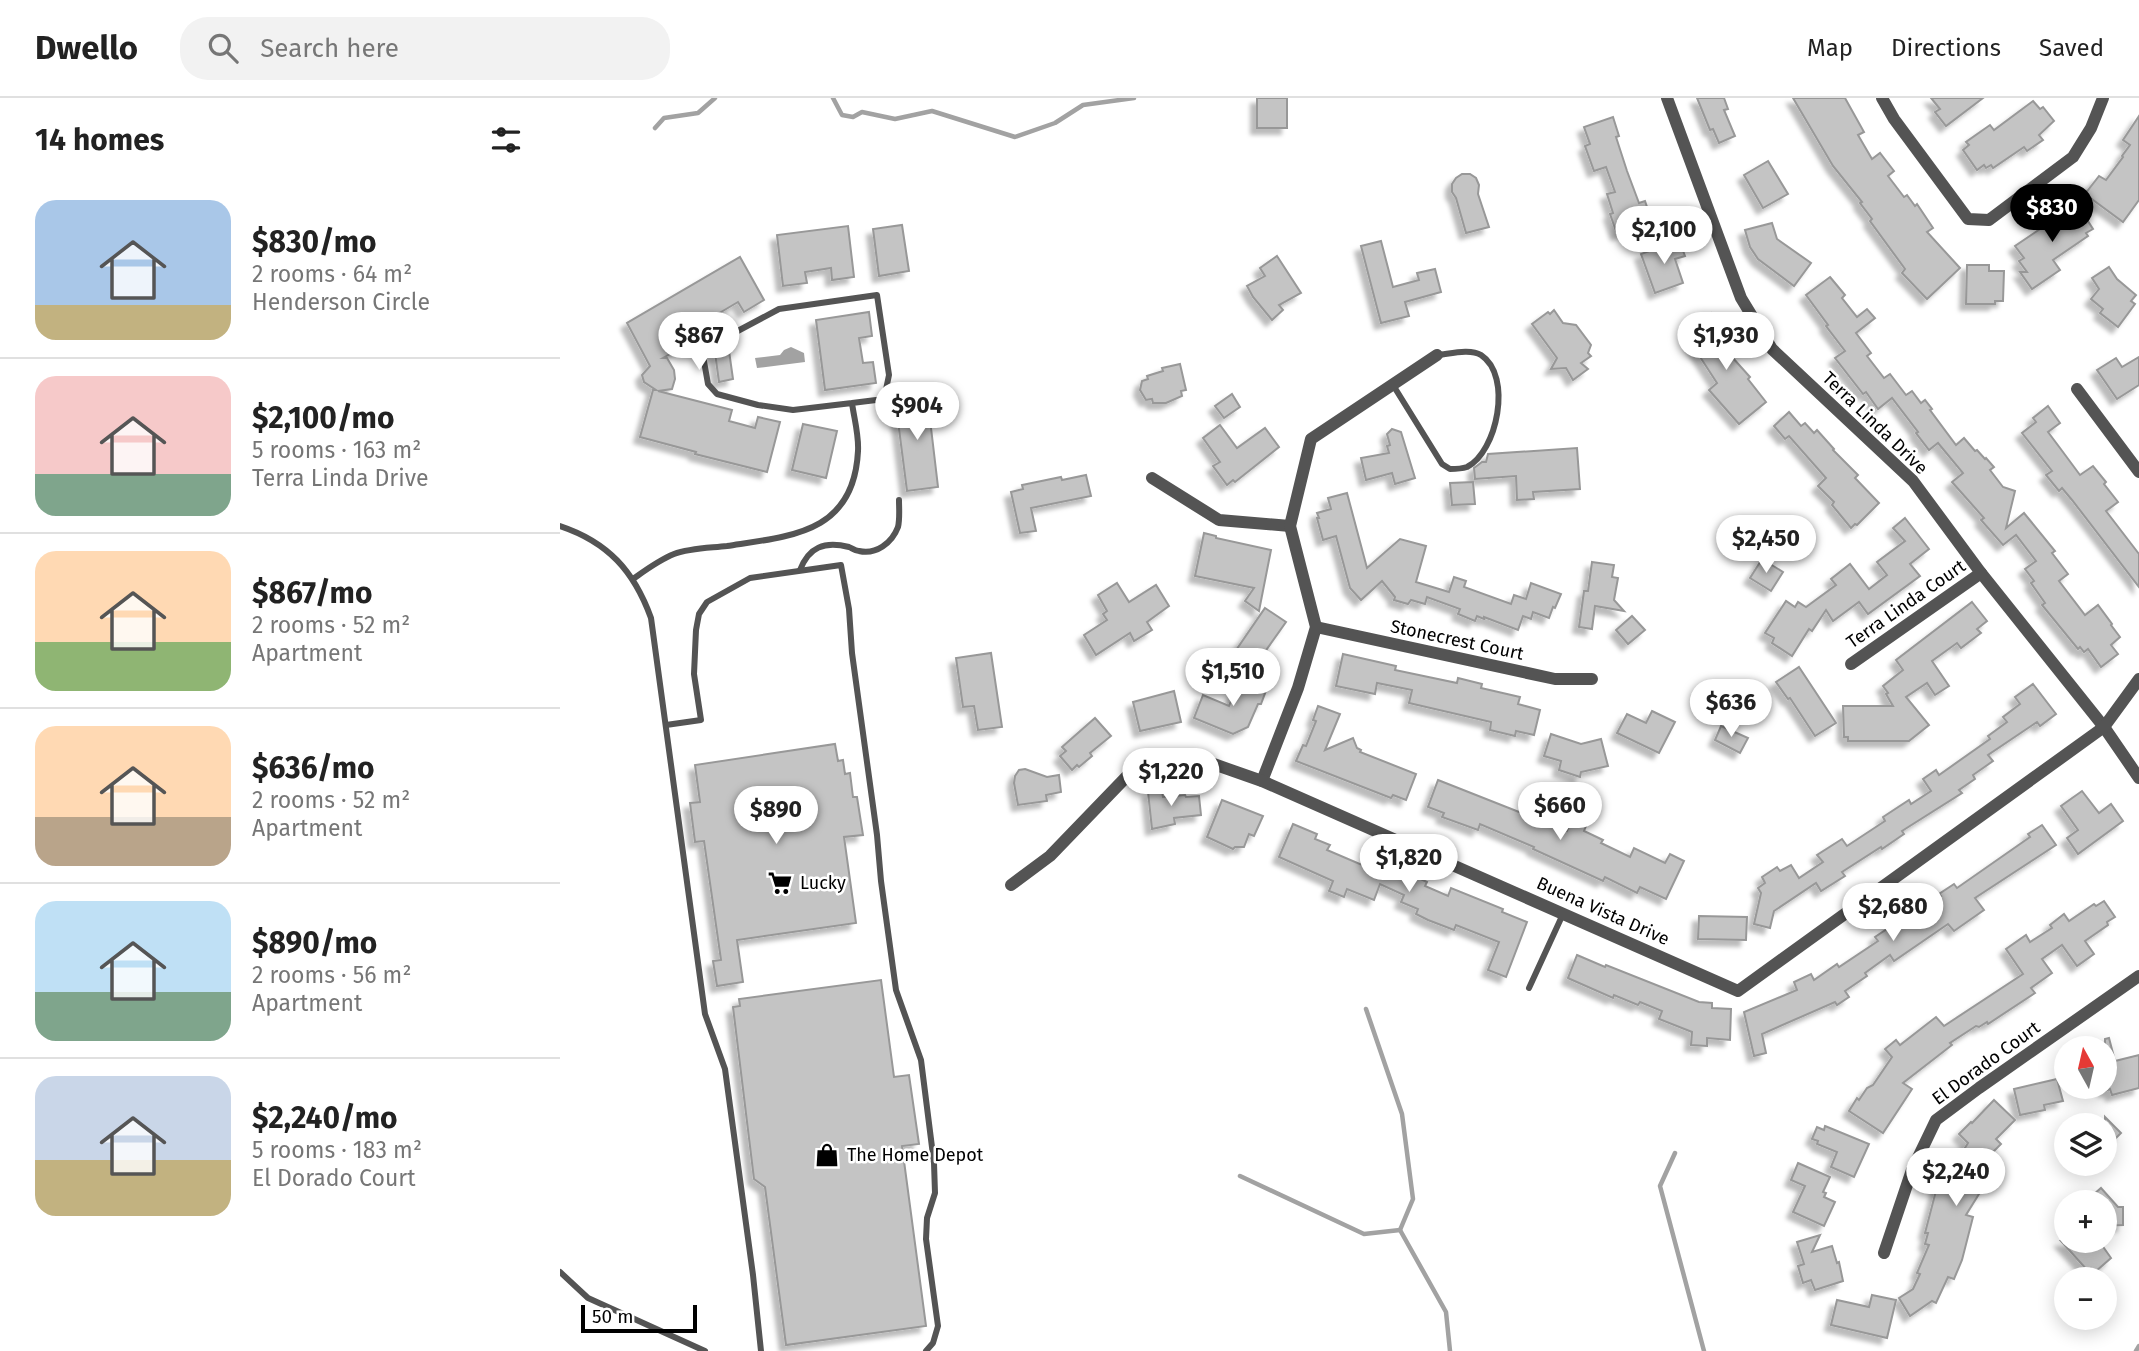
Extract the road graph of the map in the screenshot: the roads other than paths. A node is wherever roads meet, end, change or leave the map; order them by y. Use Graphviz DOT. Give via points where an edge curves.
graph roads {
  1 [pos="1667,98"];
  2 [pos="1882,98"];
  3 [pos="2103,98"];
  4 [pos="1437,355"];
  5 [pos="1393,385"];
  6 [pos="2077,388"];
  7 [pos="852,403"];
  8 [pos="2139,472"];
  9 [pos="1152,478"];
  10 [pos="899,499"];
  11 [pos="560,526"];
  12 [pos="1290,526"];
  13 [pos="800,570"];
  14 [pos="1981,573"];
  15 [pos="633,579"];
  16 [pos="1315,627"];
  17 [pos="1852,664"];
  18 [pos="1592,679"];
  19 [pos="2139,679"];
  20 [pos="666,725"];
  21 [pos="2104,727"];
  22 [pos="2139,778"];
  23 [pos="1262,781"];
  24 [pos="1011,885"];
  25 [pos="1564,913"];
  26 [pos="2139,976"];
  27 [pos="1529,988"];
  28 [pos="1884,1253"];
  29 [pos="560,1272"];
  30 [pos="705,1351"];
  31 [pos="761,1351"];
  32 [pos="926,1351"];
  1 -- 14 [label="street, Terra Linda Drive" via="1741,298 1772,349 1913,481"];
  2 -- 3 [label="street" via="1968,219 1989,220 2073,157"];
  4 -- 5 [label="street"];
  4 -- 5 [label="lane" via="1480,354 1497,378 1499,398 1490,437 1468,466 1450,469 1442,464"];
  5 -- 12 [label="street" via="1311,439"];
  6 -- 8 [label="street"];
  7 -- 7 [label="lane" via="884,399 889,375 877,295 779,309 702,350 708,384 718,394 793,410"];
  7 -- 15 [label="lane" via="858,450 851,488 833,514 788,537 678,553"];
  9 -- 12 [label="street" via="1219,520"];
  10 -- 13 [label="lane" via="899,526 890,542 878,550 861,552 822,546 811,551"];
  11 -- 15 [label="lane" via="606,550"];
  12 -- 16 [label="street"];
  13 -- 20 [label="lane" via="750,578 707,602 696,630 694,674 701,720"];
  13 -- 32 [label="lane" via="841,565 849,609 896,990 921,1060 934,1163 935,1193 926,1239 938,1326"];
  14 -- 17 [label="street, Terra Linda Court"];
  14 -- 21 [label="street, Terra Linda Drive"];
  15 -- 20 [label="lane" via="651,618"];
  16 -- 18 [label="street, Stonecrest Court" via="1555,679"];
  16 -- 23 [label="street" via="1298,688"];
  19 -- 21 [label="street, Buena Vista Drive"];
  20 -- 31 [label="lane" via="705,1014 725,1069"];
  21 -- 22 [label="street, Terra Linda Drive"];
  21 -- 25 [label="street, Buena Vista Drive" via="1738,991"];
  23 -- 24 [label="street, Buena Vista Drive" via="1208,762 1167,761 1132,771 1050,856"];
  23 -- 25 [label="street, Buena Vista Drive"];
  25 -- 27 [label="lane"];
  26 -- 28 [label="street, El Dorado Court" via="1936,1120 1912,1170"];
  29 -- 30 [label="lane" via="588,1298"];
}
